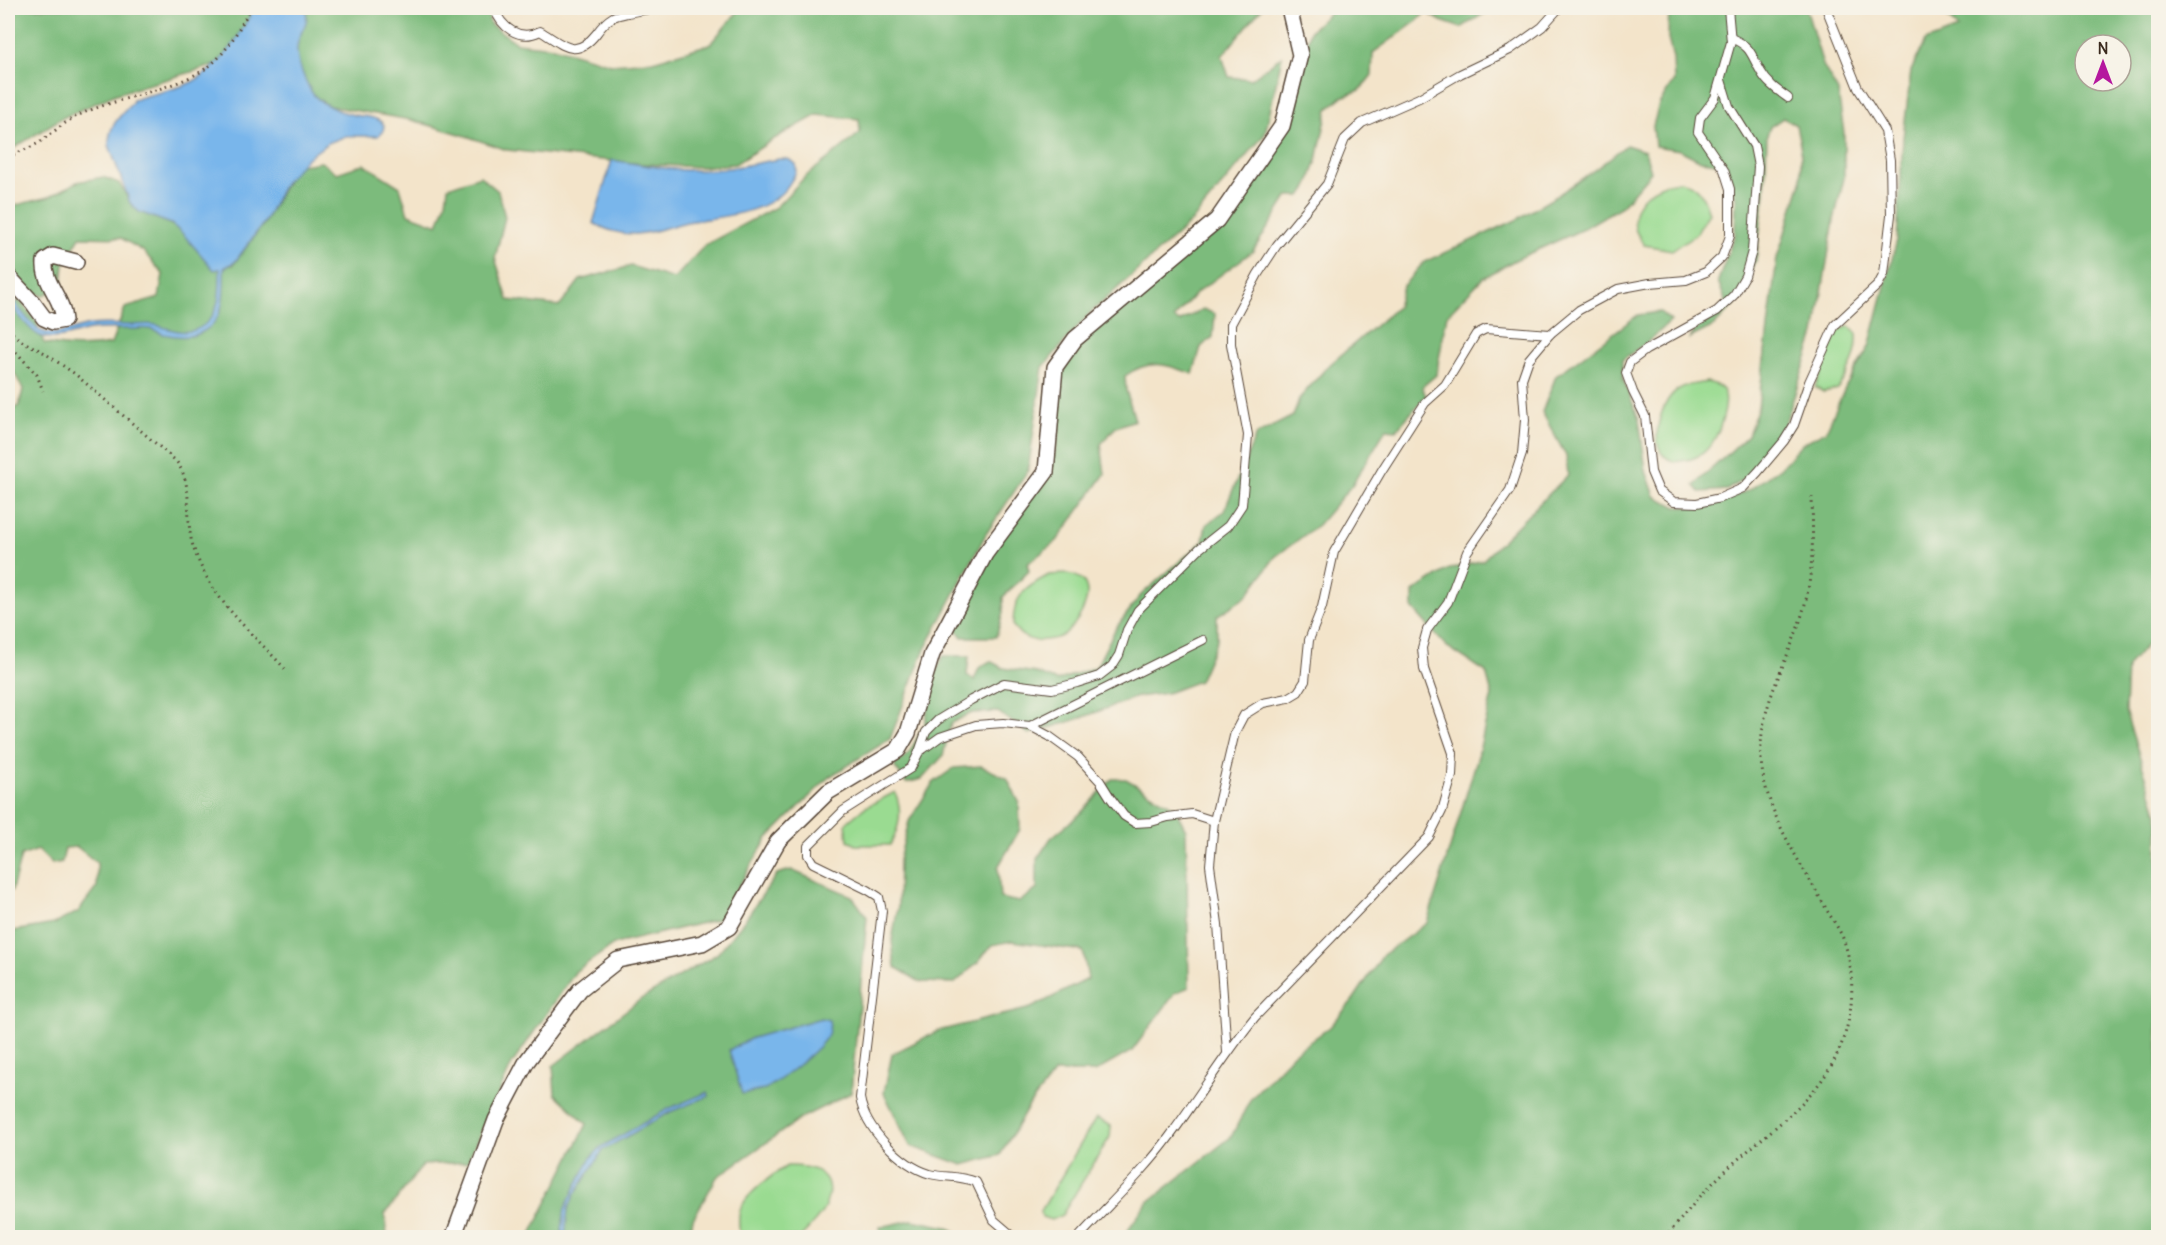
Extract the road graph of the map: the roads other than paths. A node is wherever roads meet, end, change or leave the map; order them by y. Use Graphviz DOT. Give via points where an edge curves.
graph roads {
  1 [pos="494,8"];
  2 [pos="655,8"];
  3 [pos="1290,8"];
  4 [pos="1559,8"];
  5 [pos="1728,8"];
  6 [pos="1826,8"];
  7 [pos="1731,38"];
  8 [pos="1720,78"];
  9 [pos="1788,98"];
  10 [pos="1729,106"];
  11 [pos="1708,108"];
  12 [pos="76,262"];
  13 [pos="8,276"];
  14 [pos="1550,333"];
  15 [pos="1203,640"];
  16 [pos="1030,726"];
  17 [pos="919,752"];
  18 [pos="1214,821"];
  19 [pos="1227,1052"];
  20 [pos="453,1238"];
  21 [pos="1015,1238"];
  22 [pos="1078,1238"];
  1 -- 2 [label="lane" via="506,28 531,36 540,31 571,50 590,42 603,24 614,17"];
  3 -- 20 [label="street" via="1300,55 1282,126 1217,220 1076,339 1055,367 1046,472 974,574 932,654 908,733 898,750 828,792 778,841 729,927 702,943 618,960 580,990 526,1061 496,1120"];
  4 -- 17 [label="lane" via="1542,27 1510,50 1362,123 1345,139 1327,184 1277,245 1231,324 1231,344 1248,435 1242,504 1228,526 1138,610 1112,666 1099,676 1052,689 1004,683 938,720 926,732"];
  5 -- 7 [label="lane"];
  6 -- 10 [label="lane" via="1858,88 1885,131 1892,215 1884,274 1878,285 1835,325 1794,425 1758,472 1743,488 1720,498 1674,502 1659,492 1651,472 1645,416 1626,373 1630,362 1646,350 1717,311 1734,295 1745,276 1752,251 1758,166 1754,146"];
  7 -- 8 [label="lane"];
  7 -- 9 [label="lane" via="1746,45 1771,86"];
  8 -- 10 [label="lane"];
  8 -- 11 [label="lane"];
  10 -- 11 [label="lane" via="1715,102"];
  11 -- 14 [label="lane" via="1700,118 1698,132 1724,170 1730,189 1730,236 1722,257 1706,272 1686,280 1618,289 1579,310"];
  12 -- 13 [label="street" via="53,256 45,261 44,271 63,307 64,320 53,322 44,318"];
  14 -- 18 [label="lane" via="1486,329 1476,334 1445,385 1425,403 1334,552 1322,607 1309,640 1305,681 1288,698 1263,703 1244,715 1235,732"];
  14 -- 19 [label="lane" via="1529,359 1522,379 1522,454 1510,490 1467,552 1448,602 1427,630 1422,648 1424,669 1453,753 1452,776 1442,811 1429,837 1255,1017"];
  15 -- 16 [label="lane"];
  16 -- 17 [label="lane" via="976,725 940,737"];
  16 -- 18 [label="lane" via="1078,757 1124,816 1135,823 1192,814"];
  17 -- 21 [label="lane" via="911,768 834,819 808,846 807,855 813,863 879,897 882,911 860,1098 862,1111 873,1131 916,1168 976,1182 994,1220"];
  18 -- 19 [label="lane" via="1210,865"];
  19 -- 22 [label="lane" via="1170,1136"];
}
